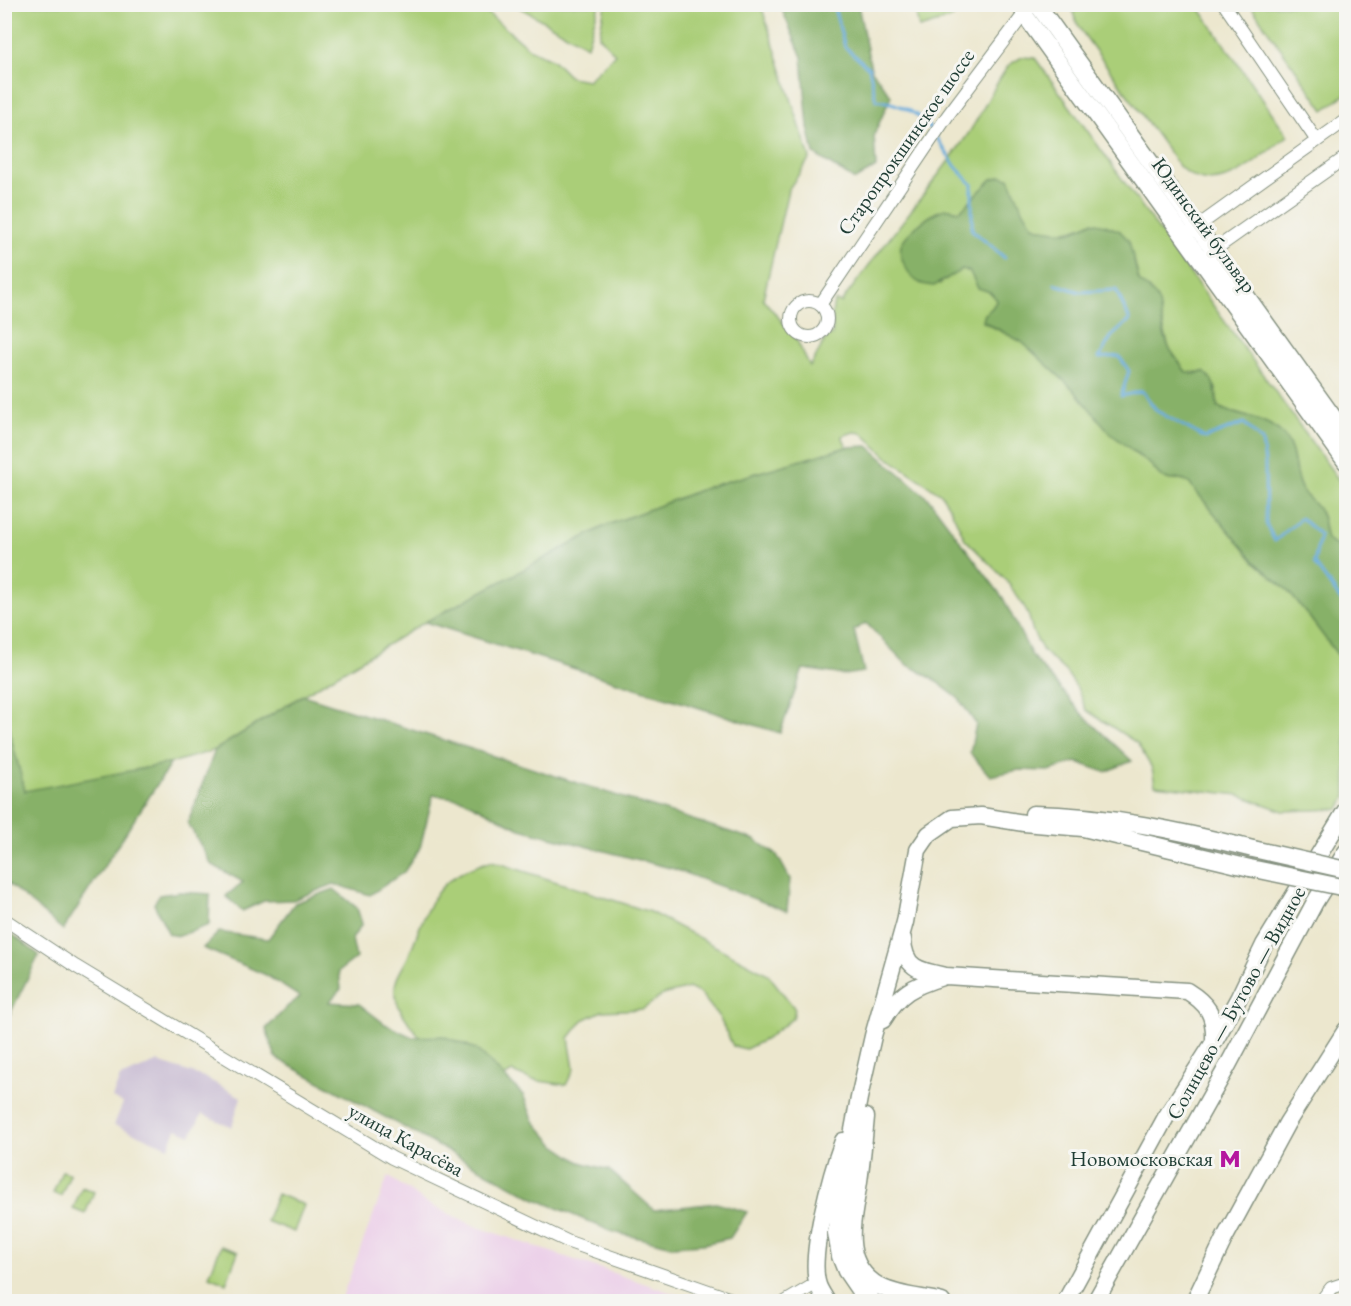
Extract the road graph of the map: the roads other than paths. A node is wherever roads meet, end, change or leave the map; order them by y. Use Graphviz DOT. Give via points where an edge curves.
graph roads {
  1 [pos="1224,4"];
  2 [pos="1030,8"];
  3 [pos="1347,120"];
  4 [pos="1317,141"];
  5 [pos="1347,157"];
  6 [pos="1190,231"];
  7 [pos="1207,254"];
  8 [pos="820,305"];
  9 [pos="1347,435"];
  10 [pos="1347,462"];
  11 [pos="1347,810"];
  12 [pos="981,816"];
  13 [pos="1347,852"];
  14 [pos="1347,870"];
  15 [pos="1347,888"];
  16 [pos="4,919"];
  17 [pos="903,929"];
  18 [pos="946,976"];
  19 [pos="1347,1030"];
  20 [pos="1214,1042"];
  21 [pos="871,1044"];
  22 [pos="859,1098"];
  23 [pos="1224,1239"];
  24 [pos="818,1283"];
  25 [pos="1347,1283"];
  26 [pos="1074,1285"];
  27 [pos="740,1302"];
  28 [pos="785,1302"];
  29 [pos="827,1302"];
  30 [pos="874,1302"];
  31 [pos="942,1302"];
  32 [pos="1055,1302"];
  33 [pos="1065,1302"];
  34 [pos="1095,1302"];
  35 [pos="1194,1302"];
  36 [pos="1204,1302"];
  37 [pos="1320,1302"];
  1 -- 4 [label="street"];
  2 -- 6 [label="main road, Юдинский бульвар"];
  2 -- 8 [label="street, Старопрокшинское шоссе" via="948,115"];
  3 -- 4 [label="street"];
  4 -- 6 [label="street"];
  5 -- 7 [label="street"];
  6 -- 7 [label="main road, Юдинский бульвар"];
  7 -- 9 [label="main road, Юдинский бульвар"];
  7 -- 10 [label="main road, Юдинский бульвар"];
  11 -- 20 [label="main road" via="1264,945"];
  12 -- 14 [label="main road, bridge" via="1085,816 1207,838"];
  12 -- 15 [label="main road, bridge" via="1092,830"];
  12 -- 17 [label="main road" via="952,818 929,834 918,850"];
  13 -- 34 [label="main road, Солнцево — Бутово — Видное" via="1315,902"];
  16 -- 27 [label="street, улица Карасёва" via="75,966 403,1163 568,1242"];
  17 -- 18 [label="main road" via="906,960 920,969"];
  17 -- 21 [label="main road"];
  18 -- 20 [label="main road" via="1187,991 1205,1004 1211,1014"];
  18 -- 21 [label="main road" via="904,993 891,1007"];
  19 -- 23 [label="main road" via="1287,1123"];
  20 -- 26 [label="main road" via="1166,1117"];
  21 -- 22 [label="main road"];
  21 -- 31 [label="main road" via="859,1183 850,1234 853,1249 866,1276 876,1284"];
  22 -- 24 [label="main road" via="828,1195 816,1251"];
  22 -- 30 [label="main road" via="836,1233 846,1271 859,1290"];
  23 -- 35 [label="main road"];
  23 -- 36 [label="main road"];
  24 -- 28 [label="street"];
  24 -- 29 [label="main road"];
  25 -- 37 [label="street" via="1331,1288"];
  26 -- 32 [label="main road"];
  26 -- 33 [label="main road"];
}
